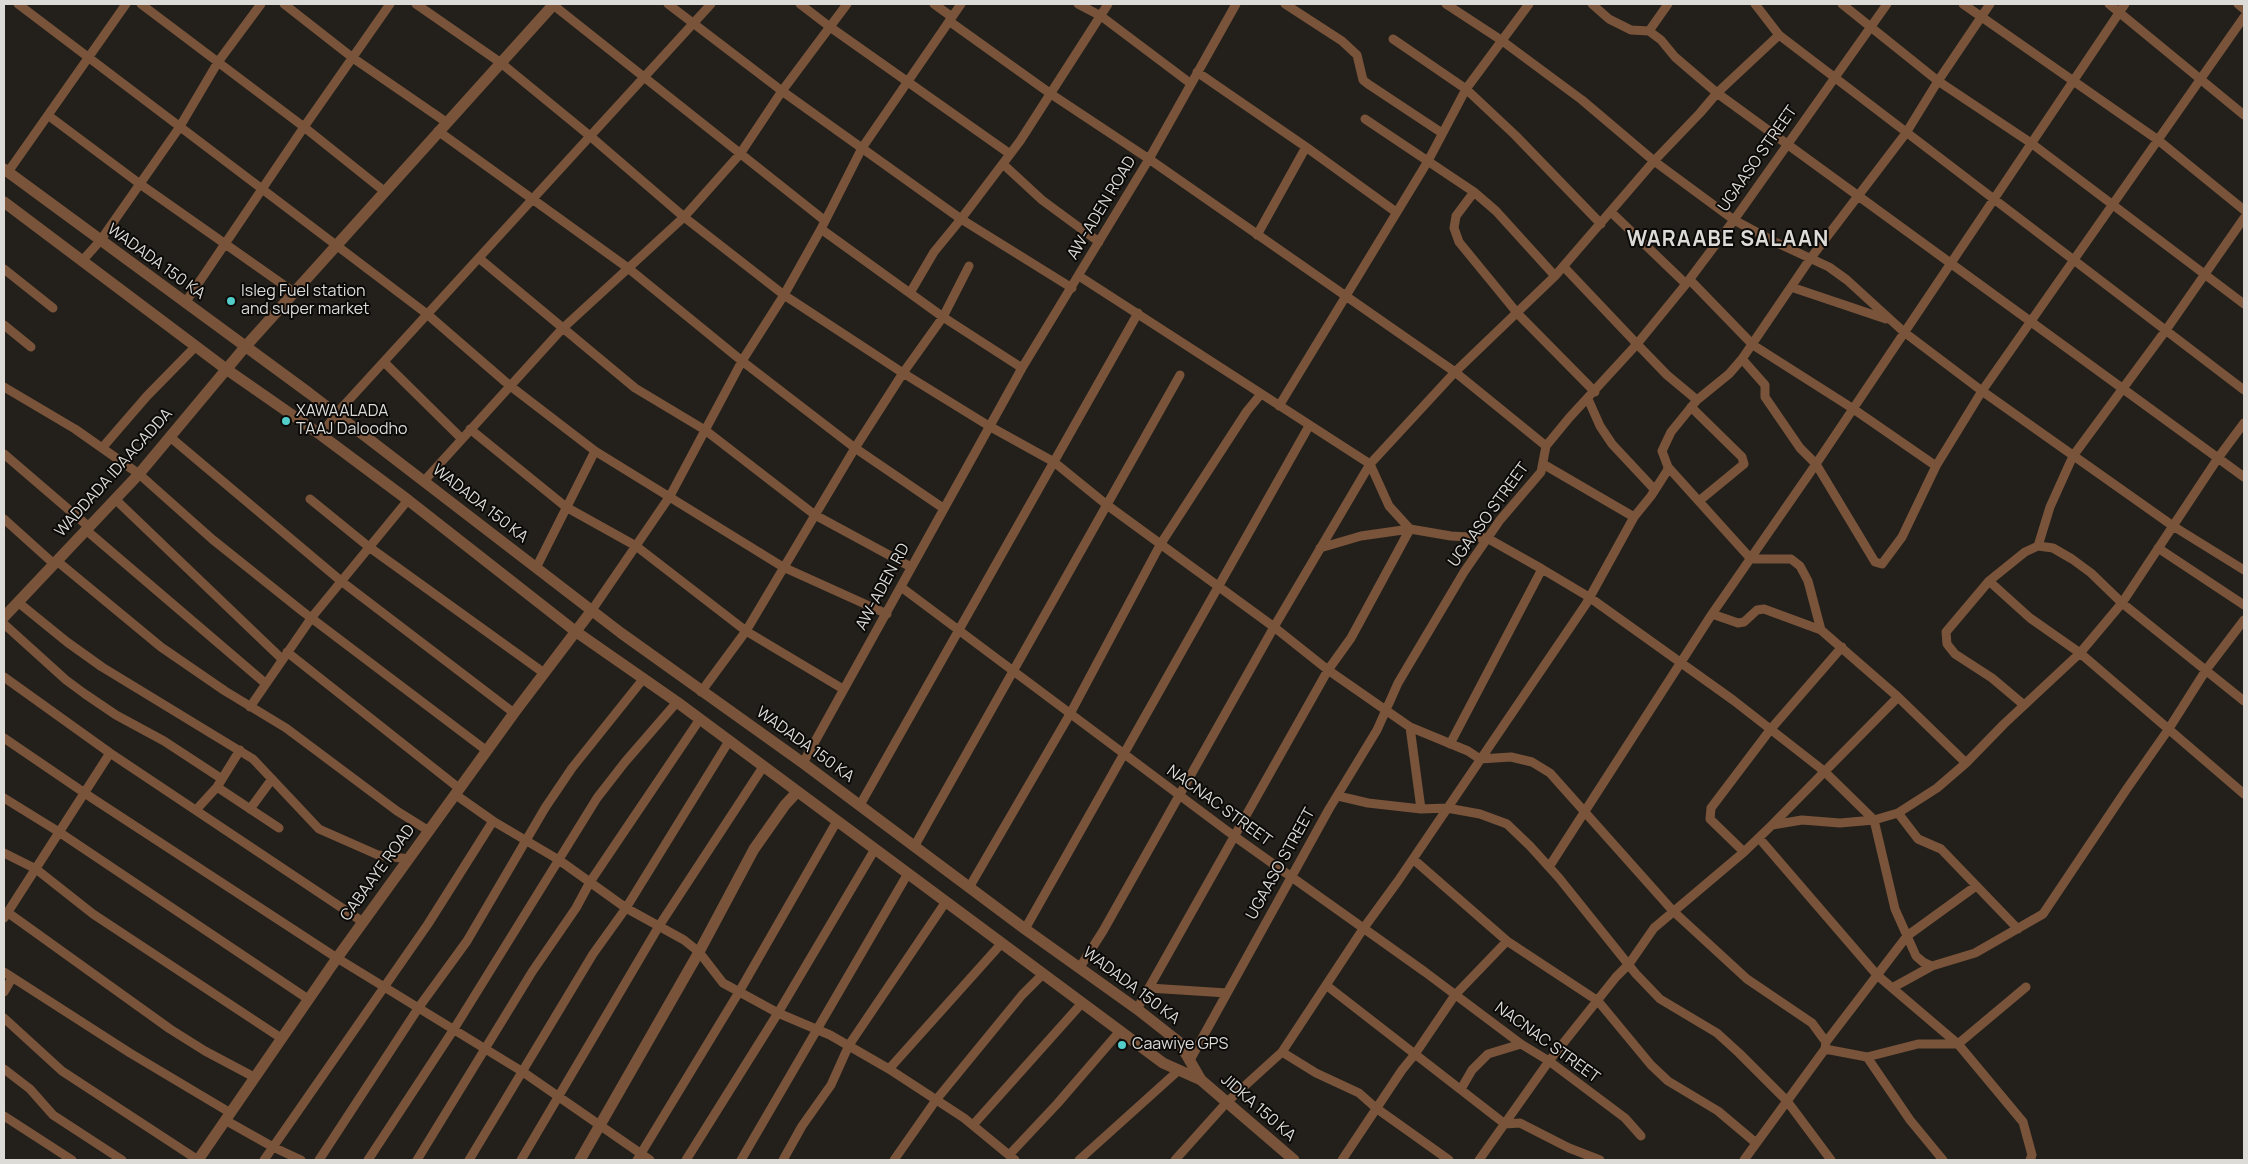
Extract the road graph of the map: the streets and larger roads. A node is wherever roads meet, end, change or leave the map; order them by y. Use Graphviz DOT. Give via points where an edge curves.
graph roads {
  1 [pos="18,4"];
  2 [pos="126,4"];
  3 [pos="141,4"];
  4 [pos="261,4"];
  5 [pos="284,4"];
  6 [pos="390,4"];
  7 [pos="416,4"];
  8 [pos="553,4"];
  9 [pos="668,4"];
  10 [pos="711,4"];
  11 [pos="800,4"];
  12 [pos="847,4"];
  13 [pos="934,4"];
  14 [pos="961,4"];
  15 [pos="1078,4"];
  16 [pos="1108,4"];
  17 [pos="1285,4"];
  18 [pos="1446,4"];
  19 [pos="1529,4"];
  20 [pos="1592,4"];
  21 [pos="1668,4"];
  22 [pos="1754,4"];
  23 [pos="1842,4"];
  24 [pos="1887,4"];
  25 [pos="1964,4"];
  26 [pos="1990,4"];
  27 [pos="2109,4"];
  28 [pos="2238,4"];
  29 [pos="1233,5"];
  30 [pos="2122,8"];
  31 [pos="2244,8"];
  32 [pos="1101,16"];
  33 [pos="1981,17"];
  34 [pos="2244,17"];
  35 [pos="951,19"];
  36 [pos="693,24"];
  37 [pos="830,27"];
  38 [pos="1870,28"];
  39 [pos="1650,31"];
  40 [pos="1779,35"];
  41 [pos="1393,39"];
  42 [pos="1501,40"];
  43 [pos="87,58"];
  44 [pos="354,58"];
  45 [pos="218,62"];
  46 [pos="501,63"];
  47 [pos="1197,72"];
  48 [pos="644,78"];
  49 [pos="1833,78"];
  50 [pos="907,80"];
  51 [pos="2074,80"];
  52 [pos="2200,80"];
  53 [pos="1938,81"];
  54 [pos="1190,83"];
  55 [pos="1466,89"];
  56 [pos="782,91"];
  57 [pos="1717,93"];
  58 [pos="1051,94"];
  59 [pos="2244,115"];
  60 [pos="49,116"];
  61 [pos="1365,119"];
  62 [pos="446,122"];
  63 [pos="304,127"];
  64 [pos="180,128"];
  65 [pos="438,131"];
  66 [pos="1906,133"];
  67 [pos="1442,134"];
  68 [pos="590,136"];
  69 [pos="2158,140"];
  70 [pos="1788,143"];
  71 [pos="2031,143"];
  72 [pos="1306,147"];
  73 [pos="862,148"];
  74 [pos="740,154"];
  75 [pos="1010,154"];
  76 [pos="1149,159"];
  77 [pos="1428,161"];
  78 [pos="1654,161"];
  79 [pos="1003,164"];
  80 [pos="6,171"];
  81 [pos="140,184"];
  82 [pos="262,189"];
  83 [pos="384,192"];
  84 [pos="1474,192"];
  85 [pos="1858,195"];
  86 [pos="533,198"];
  87 [pos="1993,199"];
  88 [pos="4,202"];
  89 [pos="2112,205"];
  90 [pos="2244,210"];
  91 [pos="1396,212"];
  92 [pos="1611,212"];
  93 [pos="684,216"];
  94 [pos="2244,218"];
  95 [pos="961,219"];
  96 [pos="1734,220"];
  97 [pos="1601,224"];
  98 [pos="822,225"];
  99 [pos="1257,235"];
  100 [pos="100,241"];
  101 [pos="1099,242"];
  102 [pos="225,243"];
  103 [pos="337,247"];
  104 [pos="480,259"];
  105 [pos="1810,259"];
  106 [pos="2074,260"];
  107 [pos="82,261"];
  108 [pos="1950,263"];
  109 [pos="969,266"];
  110 [pos="1564,267"];
  111 [pos="628,268"];
  112 [pos="4,269"];
  113 [pos="2204,274"];
  114 [pos="1079,276"];
  115 [pos="1556,276"];
  116 [pos="1688,282"];
  117 [pos="1791,287"];
  118 [pos="1072,288"];
  119 [pos="295,293"];
  120 [pos="910,293"];
  121 [pos="784,295"];
  122 [pos="1346,297"];
  123 [pos="185,303"];
  124 [pos="2244,304"];
  125 [pos="53,308"];
  126 [pos="1138,313"];
  127 [pos="427,314"];
  128 [pos="1518,314"];
  129 [pos="943,316"];
  130 [pos="1889,320"];
  131 [pos="2030,322"];
  132 [pos="4,325"];
  133 [pos="562,329"];
  134 [pos="2166,330"];
  135 [pos="1904,332"];
  136 [pos="1637,344"];
  137 [pos="1753,345"];
  138 [pos="196,346"];
  139 [pos="245,347"];
  140 [pos="31,348"];
  141 [pos="1742,359"];
  142 [pos="742,361"];
  143 [pos="384,362"];
  144 [pos="1022,368"];
  145 [pos="226,369"];
  146 [pos="1455,372"];
  147 [pos="903,373"];
  148 [pos="1180,375"];
  149 [pos="509,385"];
  150 [pos="4,387"];
  151 [pos="2122,388"];
  152 [pos="2244,390"];
  153 [pos="1982,391"];
  154 [pos="1595,392"];
  155 [pos="1261,394"];
  156 [pos="1588,399"];
  157 [pos="1694,404"];
  158 [pos="1279,406"];
  159 [pos="1852,408"];
  160 [pos="336,414"];
  161 [pos="2244,423"];
  162 [pos="989,426"];
  163 [pos="1309,426"];
  164 [pos="470,429"];
  165 [pos="705,430"];
  166 [pos="321,435"];
  167 [pos="170,437"];
  168 [pos="462,439"];
  169 [pos="1546,446"];
  170 [pos="102,448"];
  171 [pos="855,448"];
  172 [pos="595,451"];
  173 [pos="4,454"];
  174 [pos="2073,456"];
  175 [pos="2218,458"];
  176 [pos="1054,462"];
  177 [pos="1370,464"];
  178 [pos="1543,464"];
  179 [pos="1816,464"];
  180 [pos="1936,466"];
  181 [pos="1668,467"];
  182 [pos="139,474"];
  183 [pos="2244,477"];
  184 [pos="424,481"];
  185 [pos="1656,490"];
  186 [pos="670,496"];
  187 [pos="115,499"];
  188 [pos="310,499"];
  189 [pos="408,500"];
  190 [pos="1698,501"];
  191 [pos="1107,506"];
  192 [pos="566,507"];
  193 [pos="943,508"];
  194 [pos="815,515"];
  195 [pos="1634,517"];
  196 [pos="6,524"];
  197 [pos="2173,526"];
  198 [pos="87,528"];
  199 [pos="1410,529"];
  200 [pos="1487,538"];
  201 [pos="636,546"];
  202 [pos="1160,546"];
  203 [pos="2038,546"];
  204 [pos="369,547"];
  205 [pos="1320,548"];
  206 [pos="2158,548"];
  207 [pos="1751,560"];
  208 [pos="55,562"];
  209 [pos="783,567"];
  210 [pos="911,567"];
  211 [pos="536,568"];
  212 [pos="1542,569"];
  213 [pos="2244,570"];
  214 [pos="341,581"];
  215 [pos="1989,581"];
  216 [pos="901,587"];
  217 [pos="1217,587"];
  218 [pos="1589,597"];
  219 [pos="19,603"];
  220 [pos="2122,603"];
  221 [pos="2244,605"];
  222 [pos="592,610"];
  223 [pos="886,614"];
  224 [pos="1712,614"];
  225 [pos="5,617"];
  226 [pos="312,618"];
  227 [pos="2244,620"];
  228 [pos="1274,627"];
  229 [pos="959,630"];
  230 [pos="1821,630"];
  231 [pos="576,631"];
  232 [pos="746,631"];
  233 [pos="1842,647"];
  234 [pos="2080,653"];
  235 [pos="284,655"];
  236 [pos="1680,664"];
  237 [pos="1328,670"];
  238 [pos="2206,670"];
  239 [pos="1014,672"];
  240 [pos="544,673"];
  241 [pos="4,677"];
  242 [pos="644,678"];
  243 [pos="265,683"];
  244 [pos="843,690"];
  245 [pos="701,692"];
  246 [pos="1898,698"];
  247 [pos="2244,700"];
  248 [pos="677,702"];
  249 [pos="2024,705"];
  250 [pos="250,707"];
  251 [pos="1386,709"];
  252 [pos="514,713"];
  253 [pos="1070,714"];
  254 [pos="700,719"];
  255 [pos="1410,727"];
  256 [pos="1770,730"];
  257 [pos="2168,730"];
  258 [pos="4,738"];
  259 [pos="729,741"];
  260 [pos="1450,744"];
  261 [pos="240,750"];
  262 [pos="487,751"];
  263 [pos="110,753"];
  264 [pos="1124,754"];
  265 [pos="1480,759"];
  266 [pos="803,763"];
  267 [pos="1966,763"];
  268 [pos="763,768"];
  269 [pos="1824,771"];
  270 [pos="272,779"];
  271 [pos="219,783"];
  272 [pos="458,792"];
  273 [pos="797,792"];
  274 [pos="85,793"];
  275 [pos="2244,794"];
  276 [pos="1178,795"];
  277 [pos="1338,796"];
  278 [pos="4,798"];
  279 [pos="860,805"];
  280 [pos="1447,808"];
  281 [pos="250,809"];
  282 [pos="1422,809"];
  283 [pos="196,810"];
  284 [pos="1898,813"];
  285 [pos="1584,814"];
  286 [pos="1874,820"];
  287 [pos="493,821"];
  288 [pos="837,822"];
  289 [pos="1772,825"];
  290 [pos="279,828"];
  291 [pos="430,831"];
  292 [pos="59,832"];
  293 [pos="1234,836"];
  294 [pos="1759,838"];
  295 [pos="527,842"];
  296 [pos="914,847"];
  297 [pos="875,849"];
  298 [pos="1744,852"];
  299 [pos="4,853"];
  300 [pos="409,859"];
  301 [pos="1413,859"];
  302 [pos="559,860"];
  303 [pos="1549,867"];
  304 [pos="36,869"];
  305 [pos="907,875"];
  306 [pos="1291,877"];
  307 [pos="590,882"];
  308 [pos="970,886"];
  309 [pos="1976,886"];
  310 [pos="945,903"];
  311 [pos="626,908"];
  312 [pos="1673,911"];
  313 [pos="6,915"];
  314 [pos="363,922"];
  315 [pos="659,926"];
  316 [pos="1025,929"];
  317 [pos="1363,929"];
  318 [pos="2018,929"];
  319 [pos="1907,936"];
  320 [pos="1508,940"];
  321 [pos="1000,944"];
  322 [pos="699,952"];
  323 [pos="337,958"];
  324 [pos="1628,964"];
  325 [pos="1932,966"];
  326 [pos="1080,967"];
  327 [pos="4,972"];
  328 [pos="1043,974"];
  329 [pos="1878,974"];
  330 [pos="12,978"];
  331 [pos="1326,985"];
  332 [pos="385,987"];
  333 [pos="2026,987"];
  334 [pos="1149,988"];
  335 [pos="1892,988"];
  336 [pos="4,992"];
  337 [pos="739,992"];
  338 [pos="1227,993"];
  339 [pos="1455,995"];
  340 [pos="308,999"];
  341 [pos="1598,1001"];
  342 [pos="1082,1003"];
  343 [pos="419,1007"];
  344 [pos="1137,1010"];
  345 [pos="778,1013"];
  346 [pos="4,1018"];
  347 [pos="454,1029"];
  348 [pos="817,1029"];
  349 [pos="1120,1031"];
  350 [pos="281,1038"];
  351 [pos="1520,1044"];
  352 [pos="1958,1044"];
  353 [pos="849,1045"];
  354 [pos="1826,1046"];
  355 [pos="487,1049"];
  356 [pos="1282,1052"];
  357 [pos="1415,1054"];
  358 [pos="1867,1057"];
  359 [pos="1190,1060"];
  360 [pos="1549,1061"];
  361 [pos="889,1069"];
  362 [pos="4,1070"];
  363 [pos="1179,1070"];
  364 [pos="523,1072"];
  365 [pos="254,1077"];
  366 [pos="1201,1080"];
  367 [pos="1461,1089"];
  368 [pos="559,1098"];
  369 [pos="936,1100"];
  370 [pos="1787,1101"];
  371 [pos="1226,1102"];
  372 [pos="1376,1108"];
  373 [pos="4,1116"];
  374 [pos="227,1116"];
  375 [pos="973,1124"];
  376 [pos="1505,1124"];
  377 [pos="600,1125"];
  378 [pos="1641,1136"];
  379 [pos="1756,1143"];
  380 [pos="273,1147"];
  381 [pos="639,1157"];
  382 [pos="1013,1157"];
  383 [pos="72,1160"];
  384 [pos="122,1160"];
  385 [pos="198,1160"];
  386 [pos="264,1160"];
  387 [pos="301,1160"];
  388 [pos="319,1160"];
  389 [pos="368,1160"];
  390 [pos="417,1160"];
  391 [pos="469,1160"];
  392 [pos="521,1160"];
  393 [pos="580,1160"];
  394 [pos="650,1160"];
  395 [pos="686,1160"];
  396 [pos="741,1160"];
  397 [pos="783,1160"];
  398 [pos="894,1160"];
  399 [pos="1079,1160"];
  400 [pos="1175,1160"];
  401 [pos="1294,1160"];
  402 [pos="1342,1160"];
  403 [pos="1449,1160"];
  404 [pos="1479,1160"];
  405 [pos="1600,1160"];
  406 [pos="1744,1160"];
  407 [pos="1831,1160"];
  408 [pos="1943,1160"];
  409 [pos="2030,1160"];
  1 -- 43 [label="street"];
  2 -- 43 [label="street"];
  3 -- 45 [label="street"];
  4 -- 45 [label="street"];
  5 -- 44 [label="street"];
  6 -- 44 [label="street"];
  7 -- 46 [label="street"];
  8 -- 46 [label="street, WADDADA IDAACADDA"];
  8 -- 48 [label="street"];
  9 -- 36 [label="street"];
  10 -- 36 [label="street"];
  11 -- 37 [label="street"];
  12 -- 37 [label="street"];
  13 -- 35 [label="street"];
  14 -- 35 [label="street"];
  15 -- 32 [label="street"];
  16 -- 32 [label="street"];
  17 -- 67 [label="street" via="1342,41 1357,55 1363,80"];
  18 -- 42 [label="street"];
  19 -- 42 [label="street"];
  20 -- 39 [label="street" via="1609,19 1631,30"];
  21 -- 39 [label="street"];
  22 -- 40 [label="street"];
  23 -- 38 [label="street"];
  24 -- 38 [label="street, UGAASO STREET"];
  25 -- 33 [label="street"];
  26 -- 33 [label="street"];
  27 -- 30 [label="street"];
  28 -- 31 [label="street"];
  29 -- 47 [label="street, AW-ADEN ROAD"];
  30 -- 51 [label="street"];
  30 -- 52 [label="street"];
  32 -- 54 [label="street"];
  32 -- 58 [label="street"];
  33 -- 51 [label="street"];
  33 -- 53 [label="street"];
  34 -- 52 [label="street"];
  35 -- 50 [label="street"];
  35 -- 58 [label="street"];
  36 -- 48 [label="street"];
  36 -- 56 [label="street"];
  37 -- 50 [label="street"];
  37 -- 56 [label="street"];
  38 -- 49 [label="street, UGAASO STREET"];
  38 -- 53 [label="street"];
  39 -- 57 [label="street" via="1674,58"];
  40 -- 49 [label="street"];
  40 -- 57 [label="street"];
  41 -- 55 [label="street"];
  42 -- 55 [label="street"];
  42 -- 78 [label="street" via="1582,100"];
  43 -- 60 [label="street"];
  43 -- 64 [label="street"];
  44 -- 62 [label="street"];
  44 -- 63 [label="street"];
  45 -- 63 [label="street"];
  45 -- 64 [label="street"];
  46 -- 62 [label="street, WADDADA IDAACADDA"];
  46 -- 68 [label="street"];
  47 -- 54 [label="street, AW-ADEN ROAD"];
  47 -- 72 [label="street"];
  48 -- 68 [label="street"];
  48 -- 74 [label="street"];
  49 -- 66 [label="street"];
  49 -- 70 [label="street, UGAASO STREET"];
  50 -- 73 [label="street"];
  50 -- 75 [label="street"];
  51 -- 69 [label="street"];
  51 -- 71 [label="street"];
  52 -- 59 [label="street"];
  52 -- 69 [label="street"];
  53 -- 66 [label="street"];
  53 -- 71 [label="street"];
  54 -- 76 [label="street, AW-ADEN ROAD"];
  55 -- 67 [label="street"];
  55 -- 97 [label="street" via="1516,135"];
  56 -- 73 [label="street"];
  56 -- 74 [label="street"];
  57 -- 70 [label="street"];
  57 -- 78 [label="street"];
  58 -- 75 [label="street"];
  58 -- 76 [label="street"];
  60 -- 80 [label="street"];
  60 -- 81 [label="street"];
  61 -- 77 [label="street"];
  62 -- 65 [label="street, WADDADA IDAACADDA"];
  63 -- 82 [label="street"];
  63 -- 83 [label="street"];
  64 -- 81 [label="street"];
  64 -- 82 [label="street"];
  65 -- 83 [label="street, WADDADA IDAACADDA"];
  65 -- 86 [label="street"];
  66 -- 85 [label="street"];
  66 -- 87 [label="street"];
  67 -- 77 [label="street"];
  68 -- 86 [label="street"];
  68 -- 93 [label="street"];
  69 -- 89 [label="street"];
  69 -- 90 [label="street"];
  70 -- 85 [label="street"];
  70 -- 96 [label="street, UGAASO STREET"];
  71 -- 87 [label="street"];
  71 -- 89 [label="street"];
  72 -- 91 [label="street"];
  72 -- 99 [label="street"];
  73 -- 95 [label="street"];
  73 -- 98 [label="street"];
  74 -- 93 [label="street"];
  74 -- 98 [label="street"];
  75 -- 79 [label="street"];
  76 -- 99 [label="street"];
  76 -- 101 [label="street, AW-ADEN ROAD"];
  77 -- 84 [label="street"];
  77 -- 91 [label="street"];
  78 -- 92 [label="street"];
  78 -- 96 [label="street"];
  79 -- 95 [label="street"];
  79 -- 101 [label="street" via="1042,200"];
  80 -- 100 [label="street, WADADA 150 KA"];
  81 -- 100 [label="street"];
  81 -- 102 [label="street"];
  82 -- 102 [label="street"];
  82 -- 103 [label="street"];
  83 -- 103 [label="street, WADDADA IDAACADDA"];
  84 -- 115 [label="street"];
  84 -- 128 [label="street" via="1456,216 1454,228 1459,242"];
  85 -- 105 [label="street"];
  85 -- 108 [label="street"];
  86 -- 104 [label="street"];
  86 -- 111 [label="street"];
  87 -- 106 [label="street"];
  87 -- 108 [label="street"];
  88 -- 107 [label="street"];
  89 -- 106 [label="street"];
  89 -- 113 [label="street"];
  91 -- 122 [label="street"];
  92 -- 97 [label="street"];
  92 -- 116 [label="street"];
  93 -- 111 [label="street"];
  93 -- 121 [label="street"];
  94 -- 113 [label="street"];
  95 -- 118 [label="street"];
  95 -- 120 [label="street" via="934,252"];
  96 -- 105 [label="street"];
  96 -- 116 [label="street, UGAASO STREET"];
  97 -- 110 [label="street"];
  98 -- 120 [label="street"];
  98 -- 121 [label="street"];
  99 -- 122 [label="street"];
  100 -- 107 [label="street"];
  100 -- 123 [label="street, WADADA 150 KA"];
  101 -- 114 [label="street, AW-ADEN ROAD"];
  102 -- 119 [label="street"];
  102 -- 123 [label="street"];
  103 -- 119 [label="street, WADDADA IDAACADDA"];
  103 -- 127 [label="street"];
  104 -- 127 [label="street"];
  104 -- 133 [label="street"];
  105 -- 117 [label="street"];
  105 -- 130 [label="street" via="1847,280"];
  106 -- 131 [label="street"];
  106 -- 134 [label="street"];
  107 -- 138 [label="street"];
  108 -- 131 [label="street"];
  108 -- 135 [label="street"];
  109 -- 129 [label="street"];
  110 -- 115 [label="street"];
  110 -- 136 [label="street"];
  111 -- 133 [label="street"];
  111 -- 142 [label="street"];
  112 -- 125 [label="street"];
  113 -- 124 [label="street"];
  113 -- 134 [label="street"];
  114 -- 118 [label="street, AW-ADEN ROAD"];
  114 -- 126 [label="street"];
  115 -- 128 [label="street"];
  116 -- 136 [label="street, UGAASO STREET"];
  116 -- 137 [label="street"];
  117 -- 130 [label="street"];
  117 -- 137 [label="street"];
  118 -- 144 [label="street, AW-ADEN ROAD"];
  119 -- 139 [label="street, WADDADA IDAACADDA"];
  120 -- 129 [label="street"];
  121 -- 142 [label="street"];
  121 -- 147 [label="street"];
  122 -- 146 [label="street"];
  122 -- 158 [label="street"];
  123 -- 139 [label="street, WADADA 150 KA"];
  126 -- 155 [label="street"];
  126 -- 176 [label="street"];
  127 -- 143 [label="street"];
  127 -- 149 [label="street"];
  128 -- 146 [label="street"];
  128 -- 154 [label="street"];
  129 -- 144 [label="street"];
  129 -- 147 [label="street"];
  130 -- 135 [label="street"];
  131 -- 151 [label="street"];
  131 -- 153 [label="street"];
  132 -- 140 [label="street"];
  133 -- 149 [label="street"];
  133 -- 165 [label="street" via="636,388"];
  134 -- 151 [label="street"];
  134 -- 152 [label="street"];
  135 -- 153 [label="street"];
  135 -- 159 [label="street"];
  136 -- 154 [label="street, UGAASO STREET"];
  136 -- 157 [label="street"];
  137 -- 141 [label="street"];
  137 -- 159 [label="street"];
  138 -- 145 [label="street"];
  138 -- 170 [label="street"];
  139 -- 145 [label="street, WADDADA IDAACADDA"];
  139 -- 160 [label="street, WADADA 150 KA"];
  141 -- 157 [label="street"];
  141 -- 179 [label="street" via="1765,384 1765,397 1800,448"];
  142 -- 165 [label="street"];
  142 -- 171 [label="street"];
  143 -- 160 [label="street"];
  143 -- 168 [label="street"];
  144 -- 162 [label="street, AW-ADEN ROAD"];
  145 -- 166 [label="street"];
  145 -- 167 [label="street, WADDADA IDAACADDA"];
  146 -- 169 [label="street"];
  146 -- 177 [label="street"];
  147 -- 162 [label="street"];
  147 -- 171 [label="street"];
  148 -- 191 [label="street"];
  149 -- 164 [label="street"];
  149 -- 172 [label="street"];
  150 -- 170 [label="street"];
  151 -- 174 [label="street"];
  151 -- 175 [label="street"];
  153 -- 174 [label="street"];
  153 -- 180 [label="street"];
  154 -- 156 [label="street, UGAASO STREET"];
  155 -- 158 [label="street"];
  155 -- 202 [label="street"];
  156 -- 169 [label="street, UGAASO STREET"];
  156 -- 185 [label="street" via="1612,444"];
  157 -- 181 [label="street" via="1665,442 1662,451"];
  157 -- 190 [label="street" via="1742,457 1744,464"];
  158 -- 163 [label="street"];
  159 -- 179 [label="street"];
  159 -- 180 [label="street"];
  160 -- 166 [label="street"];
  160 -- 184 [label="street, WADADA 150 KA"];
  161 -- 175 [label="street"];
  162 -- 176 [label="street"];
  162 -- 193 [label="street, AW-ADEN RD"];
  163 -- 177 [label="street"];
  163 -- 217 [label="street"];
  164 -- 168 [label="street"];
  164 -- 192 [label="street"];
  165 -- 186 [label="street"];
  165 -- 194 [label="street"];
  166 -- 189 [label="street"];
  167 -- 182 [label="street, WADDADA IDAACADDA"];
  167 -- 214 [label="street"];
  168 -- 184 [label="street"];
  169 -- 178 [label="street, UGAASO STREET"];
  170 -- 182 [label="street"];
  171 -- 193 [label="street"];
  171 -- 194 [label="street"];
  172 -- 186 [label="street"];
  172 -- 192 [label="street"];
  173 -- 198 [label="street"];
  174 -- 197 [label="street"];
  174 -- 203 [label="street" via="2050,507"];
  175 -- 183 [label="street"];
  175 -- 197 [label="street"];
  176 -- 191 [label="street"];
  176 -- 229 [label="street"];
  177 -- 199 [label="street" via="1389,506"];
  177 -- 205 [label="street"];
  178 -- 195 [label="street"];
  178 -- 200 [label="street, UGAASO STREET" via="1536,481 1516,500"];
  179 -- 180 [label="street" via="1875,562 1882,564 1902,537"];
  179 -- 207 [label="street"];
  181 -- 185 [label="street"];
  181 -- 190 [label="street"];
  182 -- 187 [label="street, WADDADA IDAACADDA"];
  182 -- 226 [label="street" via="212,539"];
  184 -- 211 [label="street, WADADA 150 KA"];
  185 -- 195 [label="street"];
  186 -- 201 [label="street"];
  186 -- 209 [label="street"];
  187 -- 198 [label="street, WADDADA IDAACADDA"];
  187 -- 235 [label="street"];
  188 -- 204 [label="street"];
  189 -- 204 [label="street"];
  189 -- 231 [label="street"];
  190 -- 207 [label="street"];
  191 -- 202 [label="street"];
  191 -- 239 [label="street"];
  192 -- 201 [label="street"];
  192 -- 211 [label="street"];
  193 -- 210 [label="street, AW-ADEN RD"];
  194 -- 209 [label="street"];
  194 -- 210 [label="street"];
  195 -- 218 [label="street"];
  196 -- 208 [label="street"];
  197 -- 206 [label="street"];
  197 -- 213 [label="street"];
  198 -- 208 [label="street, WADDADA IDAACADDA"];
  198 -- 243 [label="street"];
  199 -- 200 [label="street"];
  199 -- 205 [label="street" via="1361,536"];
  199 -- 237 [label="street" via="1351,638"];
  200 -- 212 [label="street"];
  200 -- 251 [label="street, UGAASO STREET" via="1398,683"];
  201 -- 222 [label="street"];
  201 -- 232 [label="street"];
  202 -- 217 [label="street"];
  202 -- 253 [label="street"];
  203 -- 215 [label="street" via="2025,552"];
  203 -- 220 [label="street" via="2053,548 2072,559"];
  204 -- 214 [label="street"];
  204 -- 240 [label="street"];
  205 -- 228 [label="street"];
  206 -- 220 [label="street"];
  206 -- 221 [label="street"];
  207 -- 224 [label="street"];
  207 -- 230 [label="street" via="1791,559 1800,566 1808,581"];
  208 -- 219 [label="street, WADDADA IDAACADDA"];
  208 -- 250 [label="street" via="161,647"];
  209 -- 223 [label="street"];
  209 -- 232 [label="street"];
  210 -- 216 [label="street, AW-ADEN RD"];
  211 -- 222 [label="street, WADADA 150 KA"];
  212 -- 218 [label="street"];
  212 -- 260 [label="street"];
  214 -- 226 [label="street"];
  214 -- 252 [label="street"];
  215 -- 234 [label="street" via="2030,618"];
  215 -- 249 [label="street" via="1946,632 1947,644 1955,654 1992,678"];
  216 -- 223 [label="street, AW-ADEN RD"];
  216 -- 229 [label="street, NACNAC STREET"];
  217 -- 228 [label="street"];
  217 -- 264 [label="street"];
  218 -- 236 [label="street"];
  218 -- 265 [label="street"];
  219 -- 225 [label="street, WADDADA IDAACADDA"];
  219 -- 261 [label="street" via="102,667"];
  220 -- 234 [label="street"];
  220 -- 238 [label="street"];
  222 -- 231 [label="street, CABAAYE ROAD"];
  222 -- 245 [label="street, WADADA 150 KA"];
  223 -- 244 [label="street, AW-ADEN RD"];
  224 -- 230 [label="street" via="1738,623 1744,622 1757,610 1764,610"];
  224 -- 236 [label="street"];
  225 -- 271 [label="street" via="66,680 116,715 164,741"];
  226 -- 235 [label="street"];
  226 -- 262 [label="street"];
  227 -- 238 [label="street"];
  228 -- 237 [label="street"];
  228 -- 276 [label="street"];
  229 -- 239 [label="street, NACNAC STREET"];
  229 -- 279 [label="street"];
  230 -- 233 [label="street"];
  231 -- 240 [label="street, CABAAYE ROAD"];
  231 -- 242 [label="street"];
  232 -- 244 [label="street"];
  232 -- 245 [label="street"];
  233 -- 246 [label="street"];
  233 -- 256 [label="street"];
  234 -- 249 [label="street"];
  234 -- 257 [label="street"];
  235 -- 243 [label="street"];
  235 -- 272 [label="street"];
  236 -- 256 [label="street"];
  236 -- 285 [label="street"];
  237 -- 251 [label="street"];
  237 -- 293 [label="street"];
  238 -- 247 [label="street"];
  238 -- 257 [label="street"];
  239 -- 253 [label="street, NACNAC STREET"];
  239 -- 296 [label="street"];
  240 -- 252 [label="street, CABAAYE ROAD"];
  241 -- 263 [label="street"];
  242 -- 248 [label="street"];
  242 -- 295 [label="street" via="572,768"];
  243 -- 250 [label="street"];
  244 -- 266 [label="street, AW-ADEN RD"];
  245 -- 266 [label="street, WADADA 150 KA"];
  246 -- 267 [label="street"];
  246 -- 269 [label="street"];
  248 -- 254 [label="street"];
  248 -- 302 [label="street" via="597,798"];
  249 -- 267 [label="street"];
  250 -- 291 [label="street" via="309,744 397,811"];
  251 -- 255 [label="street"];
  251 -- 277 [label="street, UGAASO STREET"];
  252 -- 262 [label="street, CABAAYE ROAD"];
  253 -- 264 [label="street, NACNAC STREET"];
  253 -- 308 [label="street"];
  254 -- 259 [label="street"];
  254 -- 307 [label="street"];
  255 -- 260 [label="street"];
  255 -- 282 [label="street"];
  256 -- 269 [label="street"];
  256 -- 298 [label="street" via="1711,808 1710,819"];
  257 -- 275 [label="street"];
  257 -- 318 [label="street" via="2043,914"];
  258 -- 274 [label="street"];
  259 -- 268 [label="street"];
  259 -- 311 [label="street"];
  260 -- 265 [label="street"];
  261 -- 270 [label="street"];
  261 -- 271 [label="street"];
  262 -- 272 [label="street, CABAAYE ROAD"];
  263 -- 274 [label="street"];
  263 -- 283 [label="street"];
  264 -- 276 [label="street, NACNAC STREET"];
  264 -- 316 [label="street"];
  265 -- 280 [label="street"];
  265 -- 285 [label="street" via="1511,757 1532,762 1550,773"];
  266 -- 279 [label="street, WADADA 150 KA"];
  267 -- 284 [label="street" via="1937,788"];
  268 -- 273 [label="street"];
  268 -- 315 [label="street"];
  269 -- 286 [label="street"];
  269 -- 289 [label="street"];
  270 -- 281 [label="street"];
  270 -- 300 [label="street" via="319,830 378,855"];
  271 -- 281 [label="street"];
  271 -- 283 [label="street"];
  272 -- 287 [label="street"];
  272 -- 291 [label="street, CABAAYE ROAD"];
  273 -- 288 [label="street"];
  273 -- 322 [label="street" via="754,849"];
  274 -- 292 [label="street"];
  274 -- 323 [label="street"];
  276 -- 293 [label="street, NACNAC STREET"];
  276 -- 326 [label="street"];
  277 -- 282 [label="street"];
  277 -- 306 [label="street, UGAASO STREET"];
  278 -- 292 [label="street"];
  279 -- 296 [label="street, WADADA 150 KA"];
  280 -- 282 [label="street"];
  280 -- 301 [label="street"];
  280 -- 303 [label="street" via="1480,814 1507,824"];
  281 -- 290 [label="street"];
  283 -- 314 [label="street"];
  284 -- 286 [label="street"];
  284 -- 309 [label="street" via="1918,839 1941,849"];
  285 -- 303 [label="street"];
  285 -- 312 [label="street"];
  286 -- 289 [label="street" via="1840,823 1802,820"];
  286 -- 319 [label="street" via="1895,908"];
  287 -- 295 [label="street"];
  287 -- 332 [label="street"];
  288 -- 297 [label="street"];
  288 -- 337 [label="street"];
  289 -- 294 [label="street"];
  291 -- 300 [label="street, CABAAYE ROAD"];
  292 -- 304 [label="street"];
  292 -- 340 [label="street"];
  293 -- 306 [label="street, NACNAC STREET"];
  293 -- 334 [label="street"];
  294 -- 298 [label="street"];
  294 -- 329 [label="street"];
  295 -- 302 [label="street"];
  295 -- 343 [label="street" via="467,941"];
  296 -- 308 [label="street, WADADA 150 KA"];
  297 -- 305 [label="street"];
  297 -- 345 [label="street"];
  298 -- 312 [label="street"];
  299 -- 304 [label="street"];
  300 -- 314 [label="street, CABAAYE ROAD"];
  301 -- 317 [label="street"];
  301 -- 320 [label="street"];
  302 -- 307 [label="street"];
  302 -- 347 [label="street"];
  303 -- 324 [label="street"];
  304 -- 313 [label="street"];
  304 -- 350 [label="street" via="93,914"];
  305 -- 310 [label="street"];
  305 -- 348 [label="street"];
  306 -- 317 [label="street, NACNAC STREET"];
  306 -- 338 [label="street, UGAASO STREET"];
  307 -- 311 [label="street"];
  307 -- 355 [label="street"];
  308 -- 316 [label="street, WADADA 150 KA"];
  309 -- 318 [label="street"];
  309 -- 319 [label="street"];
  310 -- 321 [label="street"];
  310 -- 353 [label="street"];
  311 -- 315 [label="street"];
  311 -- 364 [label="street" via="593,954"];
  312 -- 324 [label="street" via="1654,928"];
  312 -- 354 [label="street" via="1748,979 1812,1023"];
  313 -- 365 [label="street" via="170,1029"];
  314 -- 323 [label="street, CABAAYE ROAD"];
  315 -- 322 [label="street"];
  315 -- 368 [label="street"];
  316 -- 326 [label="street, WADADA 150 KA"];
  317 -- 331 [label="street"];
  317 -- 339 [label="street, NACNAC STREET"];
  318 -- 325 [label="street" via="1975,953"];
  319 -- 325 [label="street" via="1916,956"];
  319 -- 329 [label="street"];
  320 -- 339 [label="street"];
  320 -- 341 [label="street"];
  321 -- 328 [label="street"];
  321 -- 361 [label="street"];
  322 -- 337 [label="street" via="722,983"];
  322 -- 377 [label="street"];
  323 -- 332 [label="street"];
  323 -- 340 [label="street, CABAAYE ROAD"];
  324 -- 341 [label="street"];
  324 -- 370 [label="street" via="1660,999 1717,1033"];
  325 -- 335 [label="street"];
  326 -- 344 [label="street, WADADA 150 KA"];
  327 -- 330 [label="street"];
  328 -- 342 [label="street"];
  328 -- 369 [label="street"];
  329 -- 335 [label="street"];
  329 -- 354 [label="street"];
  330 -- 336 [label="street"];
  330 -- 374 [label="street"];
  331 -- 356 [label="street"];
  331 -- 357 [label="street"];
  332 -- 343 [label="street"];
  332 -- 380 [label="street"];
  333 -- 352 [label="street"];
  334 -- 338 [label="street"];
  334 -- 344 [label="street"];
  335 -- 352 [label="street"];
  337 -- 345 [label="street"];
  337 -- 381 [label="street"];
  338 -- 359 [label="street, UGAASO STREET"];
  339 -- 351 [label="street, NACNAC STREET"];
  339 -- 357 [label="street"];
  340 -- 350 [label="street, CABAAYE ROAD"];
  341 -- 360 [label="street"];
  341 -- 379 [label="street" via="1668,1081 1718,1111"];
  342 -- 349 [label="street"];
  342 -- 375 [label="street"];
  343 -- 347 [label="street"];
  343 -- 388 [label="street"];
  344 -- 359 [label="street, WADADA 150 KA" via="1179,1042"];
  345 -- 348 [label="street"];
  345 -- 395 [label="street"];
  346 -- 385 [label="street" via="62,1071"];
  347 -- 355 [label="street"];
  347 -- 389 [label="street"];
  348 -- 353 [label="street"];
  348 -- 396 [label="street"];
  349 -- 363 [label="street" via="1163,1063"];
  349 -- 382 [label="street"];
  350 -- 365 [label="street, CABAAYE ROAD"];
  351 -- 360 [label="street, NACNAC STREET"];
  351 -- 367 [label="street" via="1488,1054 1472,1070"];
  352 -- 358 [label="street" via="1918,1044"];
  352 -- 409 [label="street" via="2023,1122 2032,1155"];
  353 -- 361 [label="street"];
  353 -- 397 [label="street" via="831,1085"];
  354 -- 358 [label="street"];
  354 -- 370 [label="street"];
  355 -- 364 [label="street"];
  355 -- 390 [label="street"];
  356 -- 371 [label="street"];
  356 -- 372 [label="street" via="1316,1073 1359,1093"];
  357 -- 367 [label="street"];
  357 -- 372 [label="street"];
  358 -- 408 [label="street" via="1910,1120"];
  359 -- 366 [label="street, WADADA 150 KA"];
  360 -- 376 [label="street"];
  360 -- 378 [label="street, NACNAC STREET" via="1625,1118"];
  361 -- 369 [label="street"];
  362 -- 384 [label="street" via="30,1090 53,1115"];
  363 -- 366 [label="street"];
  363 -- 399 [label="street"];
  364 -- 368 [label="street"];
  364 -- 391 [label="street"];
  365 -- 374 [label="street, CABAAYE ROAD"];
  366 -- 371 [label="street, JIDKA 150 KA"];
  367 -- 376 [label="street"];
  368 -- 377 [label="street"];
  368 -- 392 [label="street"];
  369 -- 375 [label="street"];
  369 -- 398 [label="street"];
  370 -- 379 [label="street"];
  370 -- 407 [label="street"];
  371 -- 400 [label="street"];
  371 -- 401 [label="street, JIDKA 150 KA"];
  372 -- 402 [label="street"];
  372 -- 403 [label="street"];
  373 -- 383 [label="street"];
  374 -- 380 [label="street"];
  374 -- 385 [label="street, CABAAYE ROAD"];
  375 -- 382 [label="street"];
  376 -- 404 [label="street"];
  376 -- 405 [label="street" via="1520,1123"];
  377 -- 381 [label="street"];
  377 -- 393 [label="street"];
  379 -- 406 [label="street"];
  380 -- 386 [label="street"];
  380 -- 387 [label="street"];
  381 -- 394 [label="street"];
}
